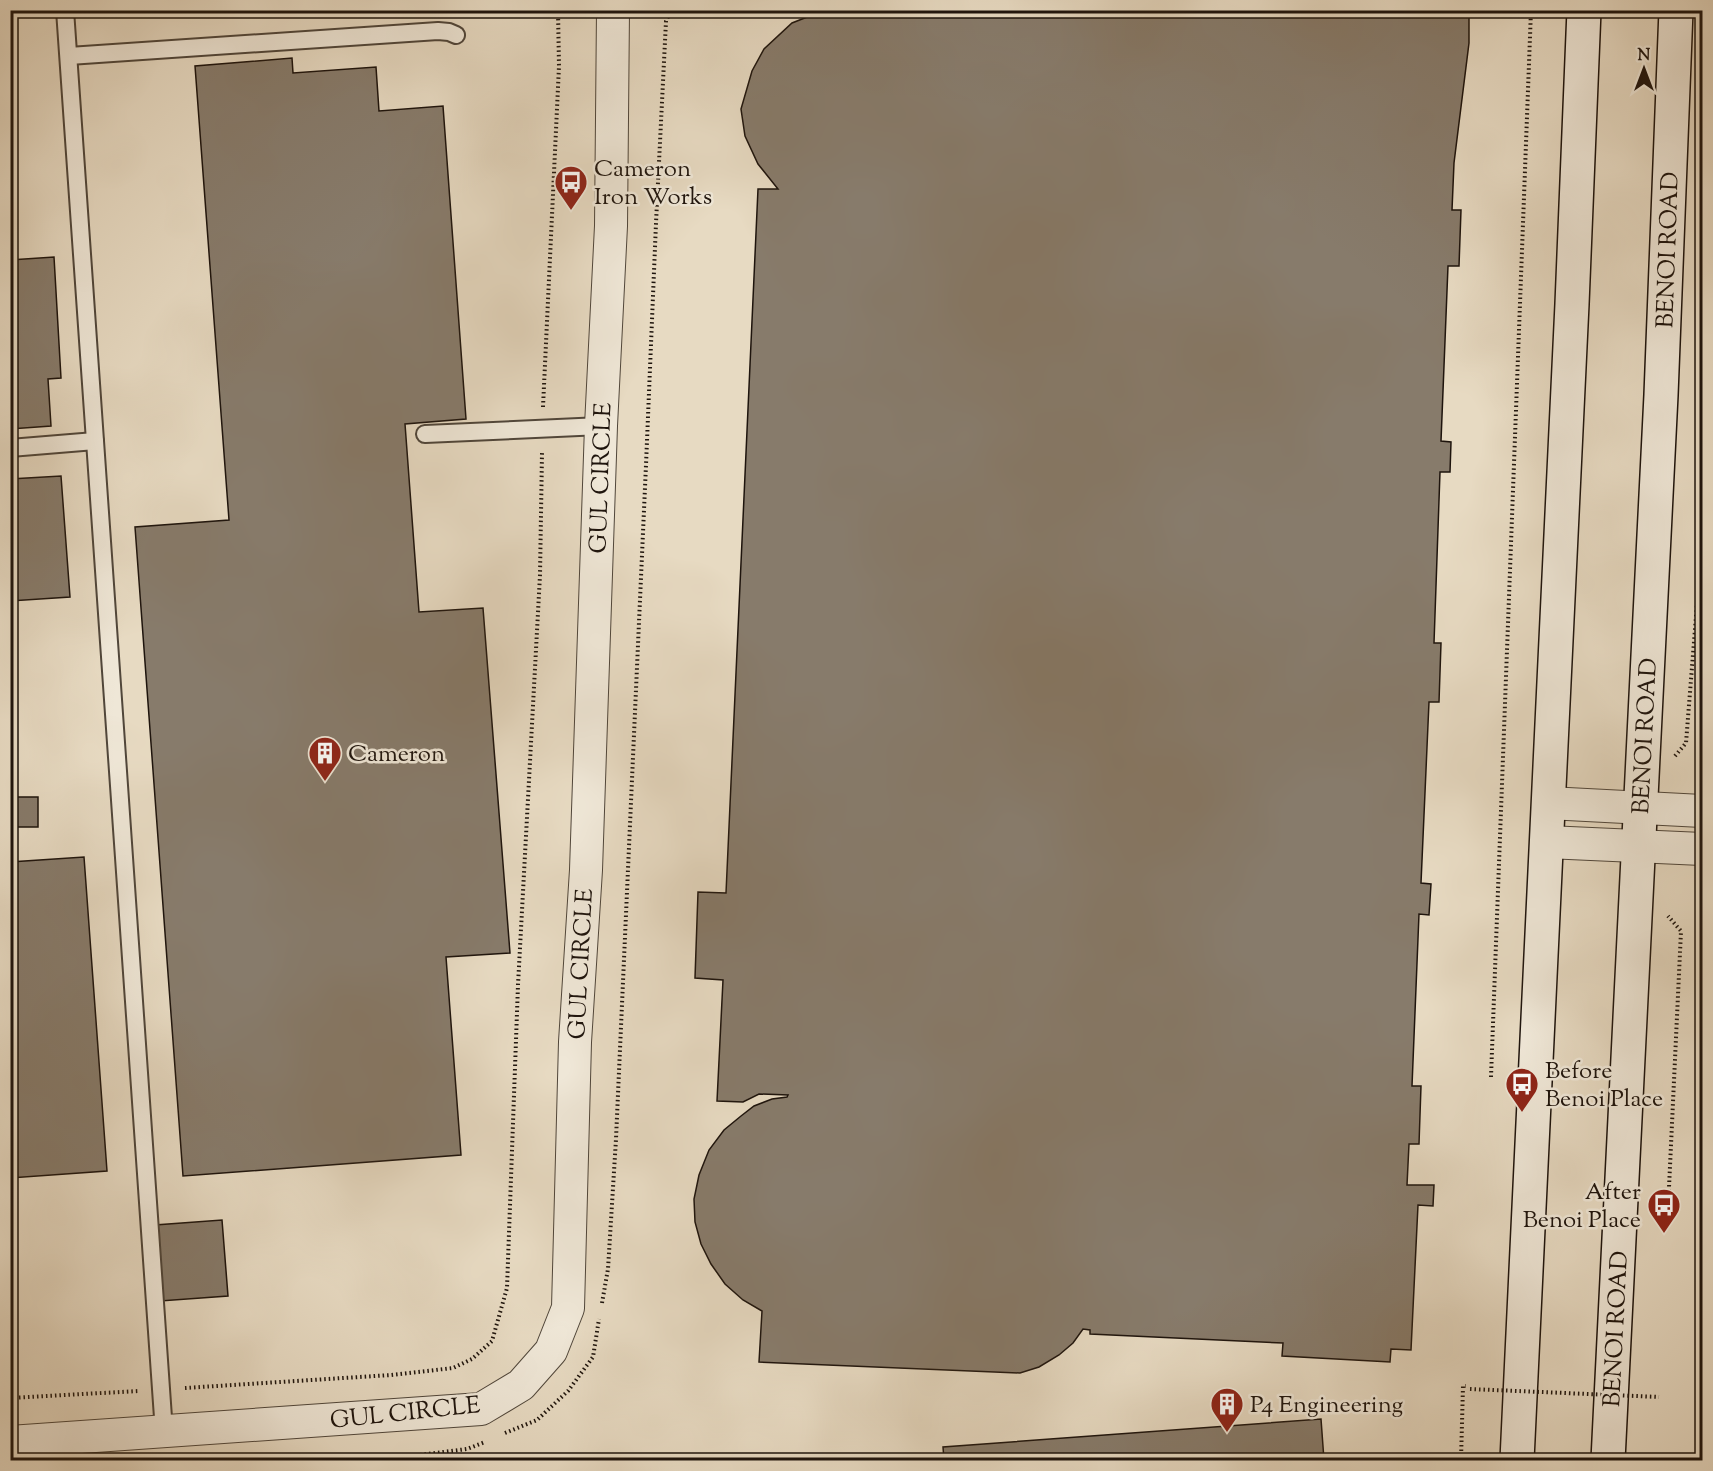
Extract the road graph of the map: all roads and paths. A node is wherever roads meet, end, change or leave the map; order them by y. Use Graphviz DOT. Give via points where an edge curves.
graph roads {
  1 [pos="66,10"];
  2 [pos="558,10"];
  3 [pos="614,10"];
  4 [pos="1532,10"];
  5 [pos="1584,10"];
  6 [pos="1676,10"];
  7 [pos="456,35"];
  8 [pos="69,56"];
  9 [pos="601,426"];
  10 [pos="542,429"];
  11 [pos="425,434"];
  12 [pos="95,441"];
  13 [pos="10,448"];
  14 [pos="1702,504"];
  15 [pos="1674,758"];
  16 [pos="1548,803"];
  17 [pos="1640,807"];
  18 [pos="1702,811"];
  19 [pos="1547,842"];
  20 [pos="1639,846"];
  21 [pos="1702,849"];
  22 [pos="1661,909"];
  23 [pos="1491,1077"];
  24 [pos="1668,1209"];
  25 [pos="161,1389"];
  26 [pos="1659,1397"];
  27 [pos="10,1398"];
  28 [pos="164,1432"];
  29 [pos="10,1442"];
  30 [pos="64,1450"];
  31 [pos="1461,1461"];
  32 [pos="1517,1461"];
  33 [pos="1608,1461"];
  1 -- 8 [label="lane"];
  2 -- 10 [label="path" via="559,66"];
  3 -- 9 [label="street, GUL CIRCLE" via="611,225"];
  4 -- 23 [label="path"];
  5 -- 16 [label="main road"];
  6 -- 17 [label="main road, BENOI ROAD"];
  7 -- 8 [label="lane" via="438,31"];
  8 -- 12 [label="lane"];
  9 -- 10 [label="lane"];
  9 -- 28 [label="street, GUL CIRCLE" via="568,1308 551,1351 522,1387 481,1409"];
  10 -- 11 [label="lane"];
  10 -- 25 [label="path" via="540,575 518,985 507,1288 492,1341 472,1359 453,1368"];
  12 -- 13 [label="lane"];
  12 -- 25 [label="lane"];
  14 -- 15 [label="path" via="1686,743"];
  16 -- 17 [label="street"];
  16 -- 19 [label="main road"];
  17 -- 18 [label="street"];
  17 -- 20 [label="main road, BENOI ROAD"];
  19 -- 20 [label="street"];
  19 -- 32 [label="main road"];
  20 -- 21 [label="street"];
  20 -- 33 [label="main road, BENOI ROAD"];
  22 -- 24 [label="path" via="1681,931"];
  25 -- 27 [label="path"];
  25 -- 28 [label="lane"];
  26 -- 31 [label="path, bridge" via="1463,1386"];
  28 -- 30 [label="street, GUL CIRCLE"];
  29 -- 30 [label="street, GUL CIRCLE"];
}
